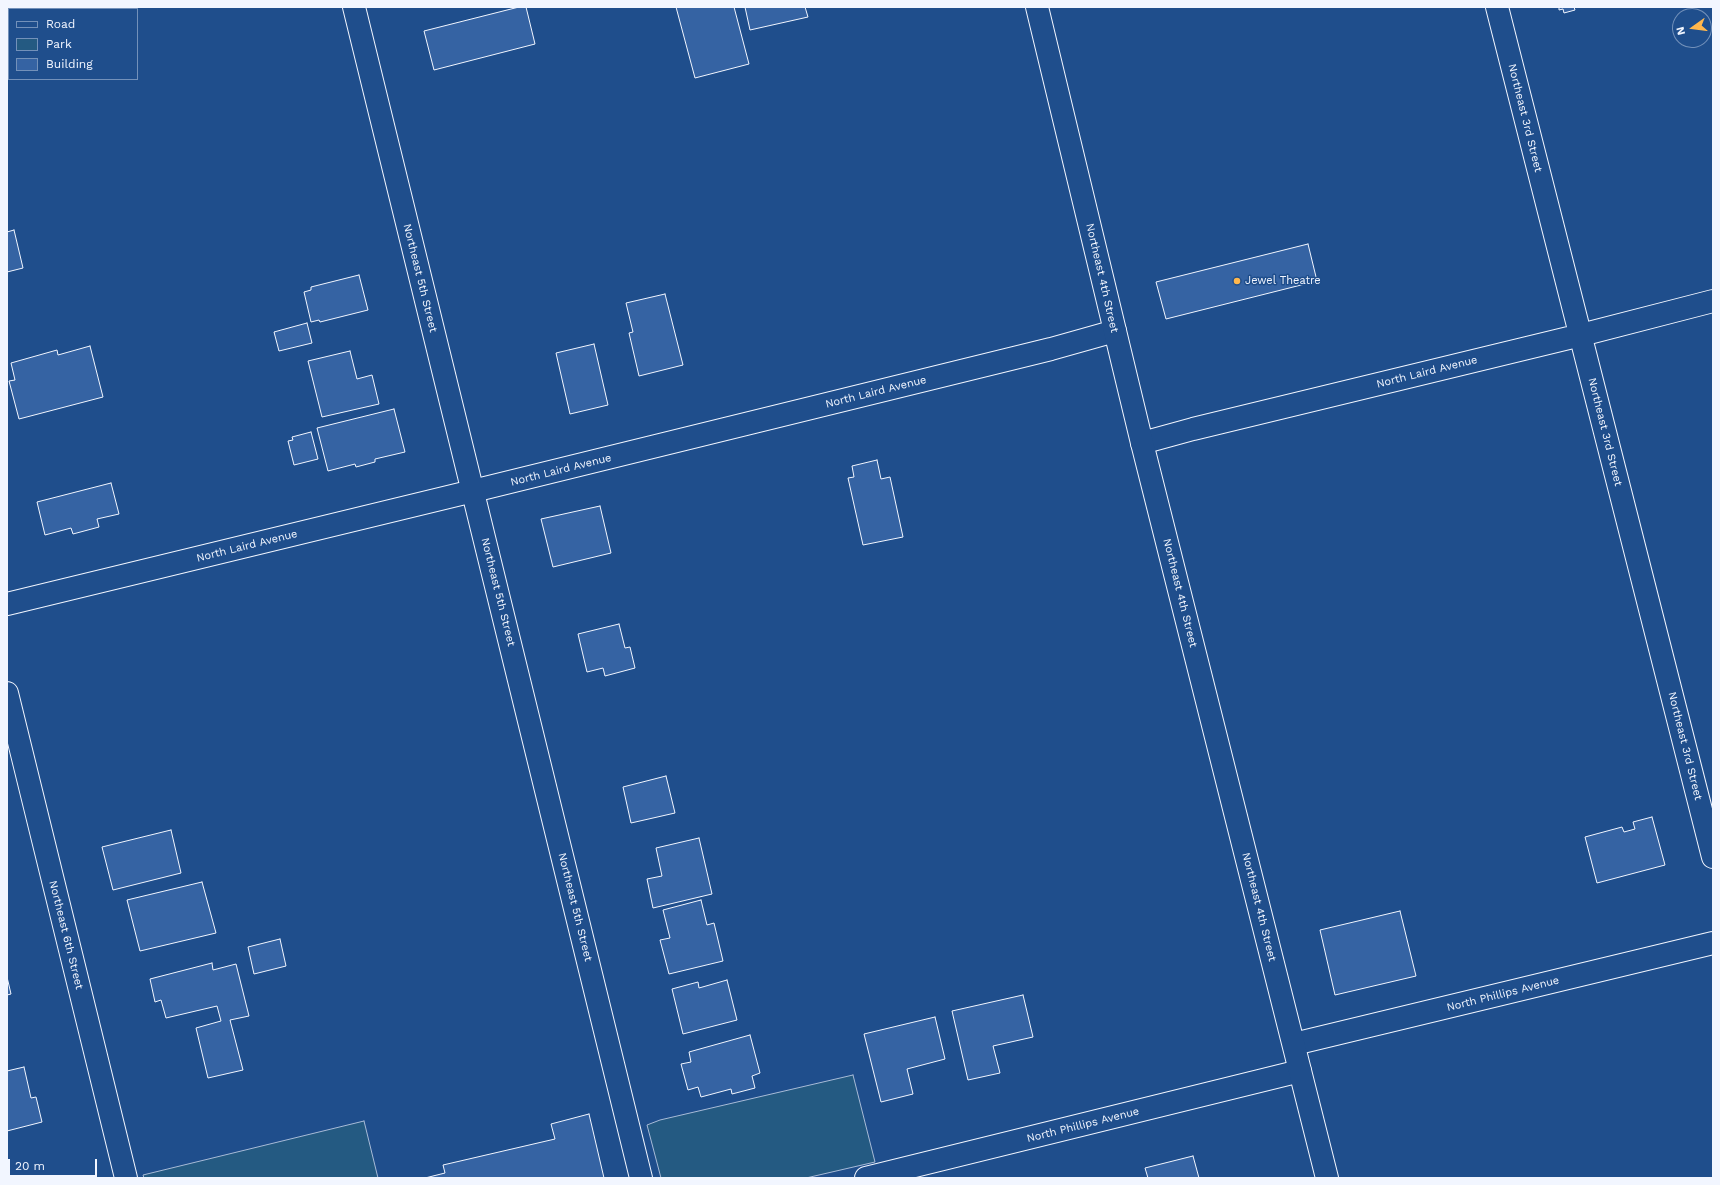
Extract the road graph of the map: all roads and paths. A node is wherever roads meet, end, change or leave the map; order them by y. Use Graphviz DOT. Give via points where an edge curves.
graph roads {
  1 [pos="354,7"];
  2 [pos="1037,7"];
  3 [pos="1497,7"];
  4 [pos="1713,302"];
  5 [pos="1115,331"];
  6 [pos="1581,335"];
  7 [pos="1142,443"];
  8 [pos="473,492"];
  9 [pos="7,604"];
  10 [pos="7,693"];
  11 [pos="1713,858"];
  12 [pos="1713,943"];
  13 [pos="1294,1044"];
  14 [pos="1300,1071"];
  15 [pos="126,1178"];
  16 [pos="641,1178"];
  17 [pos="866,1178"];
  18 [pos="1327,1178"];
  1 -- 8 [label="street, Northeast 5th Street"];
  2 -- 5 [label="street, Northeast 4th Street"];
  3 -- 6 [label="street, Northeast 3rd Street"];
  4 -- 6 [label="street, North Laird Avenue"];
  5 -- 7 [label="street, Northeast 4th Street"];
  5 -- 8 [label="street, North Laird Avenue"];
  6 -- 7 [label="street, North Laird Avenue"];
  6 -- 11 [label="street, Northeast 3rd Street"];
  7 -- 13 [label="street, Northeast 4th Street"];
  8 -- 9 [label="street, North Laird Avenue"];
  8 -- 16 [label="street, Northeast 5th Street"];
  10 -- 15 [label="street, Northeast 6th Street"];
  12 -- 13 [label="street, North Phillips Avenue"];
  13 -- 14 [label="street, Northeast 4th Street"];
  14 -- 17 [label="street, North Phillips Avenue"];
  14 -- 18 [label="street, Northeast 4th Street"];
}
